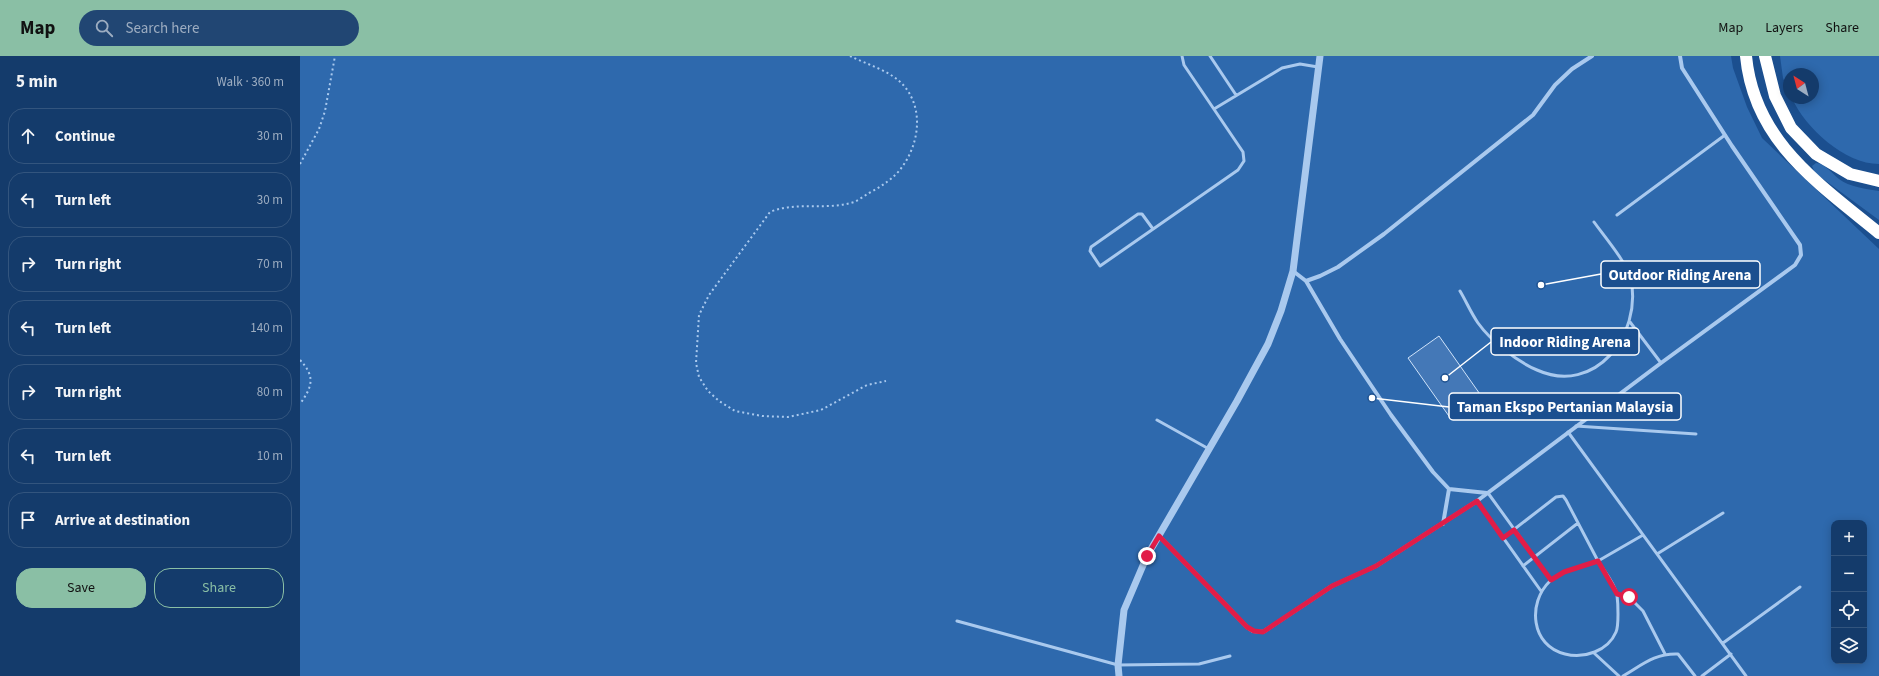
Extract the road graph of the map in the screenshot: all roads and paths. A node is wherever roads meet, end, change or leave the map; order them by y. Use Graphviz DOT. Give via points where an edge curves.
graph roads {
  1 [pos="335,56"];
  2 [pos="850,56"];
  3 [pos="1182,56"];
  4 [pos="1210,56"];
  5 [pos="1320,56"];
  6 [pos="1592,56"];
  7 [pos="1680,56"];
  8 [pos="1746,56"];
  9 [pos="1765,56"];
  10 [pos="1320,67"];
  11 [pos="1236,95"];
  12 [pos="1214,109"];
  13 [pos="1725,135"];
  14 [pos="301,162"];
  15 [pos="1879,181"];
  16 [pos="1617,215"];
  17 [pos="1594,222"];
  18 [pos="1153,229"];
  19 [pos="1879,232"];
  20 [pos="1293,271"];
  21 [pos="1306,281"];
  22 [pos="1460,291"];
  23 [pos="1630,322"];
  24 [pos="300,360"];
  25 [pos="1661,363"];
  26 [pos="886,381"];
  27 [pos="300,404"];
  28 [pos="1157,420"];
  29 [pos="1576,426"];
  30 [pos="1568,432"];
  31 [pos="1696,434"];
  32 [pos="1209,449"];
  33 [pos="1449,489"];
  34 [pos="1488,493"];
  35 [pos="1477,501"];
  36 [pos="1723,514"];
  37 [pos="1578,523"];
  38 [pos="1443,524"];
  39 [pos="1514,530"];
  40 [pos="1643,535"];
  41 [pos="1159,536"];
  42 [pos="1503,538"];
  43 [pos="1657,554"];
  44 [pos="1535,557"];
  45 [pos="1598,561"];
  46 [pos="1523,566"];
  47 [pos="1551,580"];
  48 [pos="1800,587"];
  49 [pos="1541,591"];
  50 [pos="1617,594"];
  51 [pos="957,621"];
  52 [pos="1723,643"];
  53 [pos="1594,654"];
  54 [pos="1665,654"];
  55 [pos="1730,654"];
  56 [pos="1230,656"];
  57 [pos="1118,665"];
  58 [pos="1119,676"];
  59 [pos="1619,676"];
  60 [pos="1623,676"];
  61 [pos="1695,676"];
  62 [pos="1702,676"];
  63 [pos="1746,676"];
  1 -- 14 [label="path" via="325,110 319,128"];
  2 -- 26 [label="path" via="893,76 905,88 914,104 917,118 916,137 910,153 899,171 887,183 854,202 830,206 782,207 770,212 709,295 699,315 696,363 699,377 708,391 719,401 735,411 762,416 788,417 821,410 867,385"];
  3 -- 12 [label="lane" via="1184,65"];
  4 -- 11 [label="lane"];
  5 -- 10 [label="street"];
  6 -- 21 [label="street" via="1555,84 1533,115 1384,234 1338,267"];
  7 -- 13 [label="street" via="1682,68"];
  8 -- 19 [label="highway" via="1748,76 1761,114 1783,148 1817,182"];
  9 -- 15 [label="highway" via="1775,96 1791,128 1816,154 1850,174"];
  10 -- 11 [label="lane" via="1300,64 1282,68"];
  10 -- 20 [label="street"];
  11 -- 12 [label="lane"];
  12 -- 18 [label="lane" via="1243,152 1244,161 1238,170"];
  13 -- 16 [label="lane"];
  13 -- 25 [label="street" via="1800,245 1801,255 1795,265"];
  17 -- 23 [label="lane" via="1625,266 1631,279"];
  18 -- 18 [label="lane" via="1100,266 1090,249 1138,214 1142,214"];
  20 -- 21 [label="street"];
  20 -- 32 [label="street" via="1268,344"];
  21 -- 33 [label="street" via="1340,339 1391,415 1433,472"];
  22 -- 23 [label="lane" via="1478,323 1494,340 1523,362 1550,374 1565,376 1593,369 1617,348"];
  23 -- 25 [label="lane"];
  24 -- 27 [label="path" via="310,375 311,388"];
  25 -- 29 [label="street"];
  28 -- 32 [label="lane"];
  29 -- 30 [label="street"];
  29 -- 31 [label="lane"];
  30 -- 34 [label="street"];
  30 -- 40 [label="lane"];
  32 -- 41 [label="street"];
  33 -- 34 [label="street"];
  33 -- 38 [label="street"];
  34 -- 35 [label="street"];
  34 -- 39 [label="lane"];
  35 -- 38 [label="street"];
  35 -- 42 [label="lane"];
  36 -- 43 [label="lane"];
  37 -- 39 [label="lane" via="1562,496 1556,497"];
  37 -- 44 [label="lane"];
  37 -- 45 [label="lane"];
  38 -- 41 [label="street" via="1376,566 1332,586 1263,632 1247,627"];
  39 -- 42 [label="lane"];
  39 -- 44 [label="lane"];
  40 -- 43 [label="lane"];
  40 -- 45 [label="lane"];
  41 -- 57 [label="street" via="1147,556 1124,610"];
  42 -- 46 [label="lane"];
  43 -- 52 [label="lane"];
  44 -- 46 [label="lane"];
  44 -- 47 [label="lane"];
  45 -- 47 [label="lane" via="1564,572"];
  45 -- 50 [label="lane"];
  46 -- 49 [label="lane"];
  47 -- 49 [label="lane"];
  48 -- 52 [label="lane"];
  49 -- 53 [label="lane" via="1535,606 1535,621 1540,635 1550,647 1564,654"];
  50 -- 53 [label="lane" via="1616,631 1609,642"];
  50 -- 54 [label="lane" via="1629,597 1643,611"];
  51 -- 57 [label="lane"];
  52 -- 55 [label="lane"];
  53 -- 59 [label="lane"];
  54 -- 60 [label="lane"];
  54 -- 61 [label="lane" via="1678,654"];
  55 -- 62 [label="lane"];
  55 -- 63 [label="lane"];
  56 -- 57 [label="lane" via="1199,664"];
  57 -- 58 [label="street"];
}
